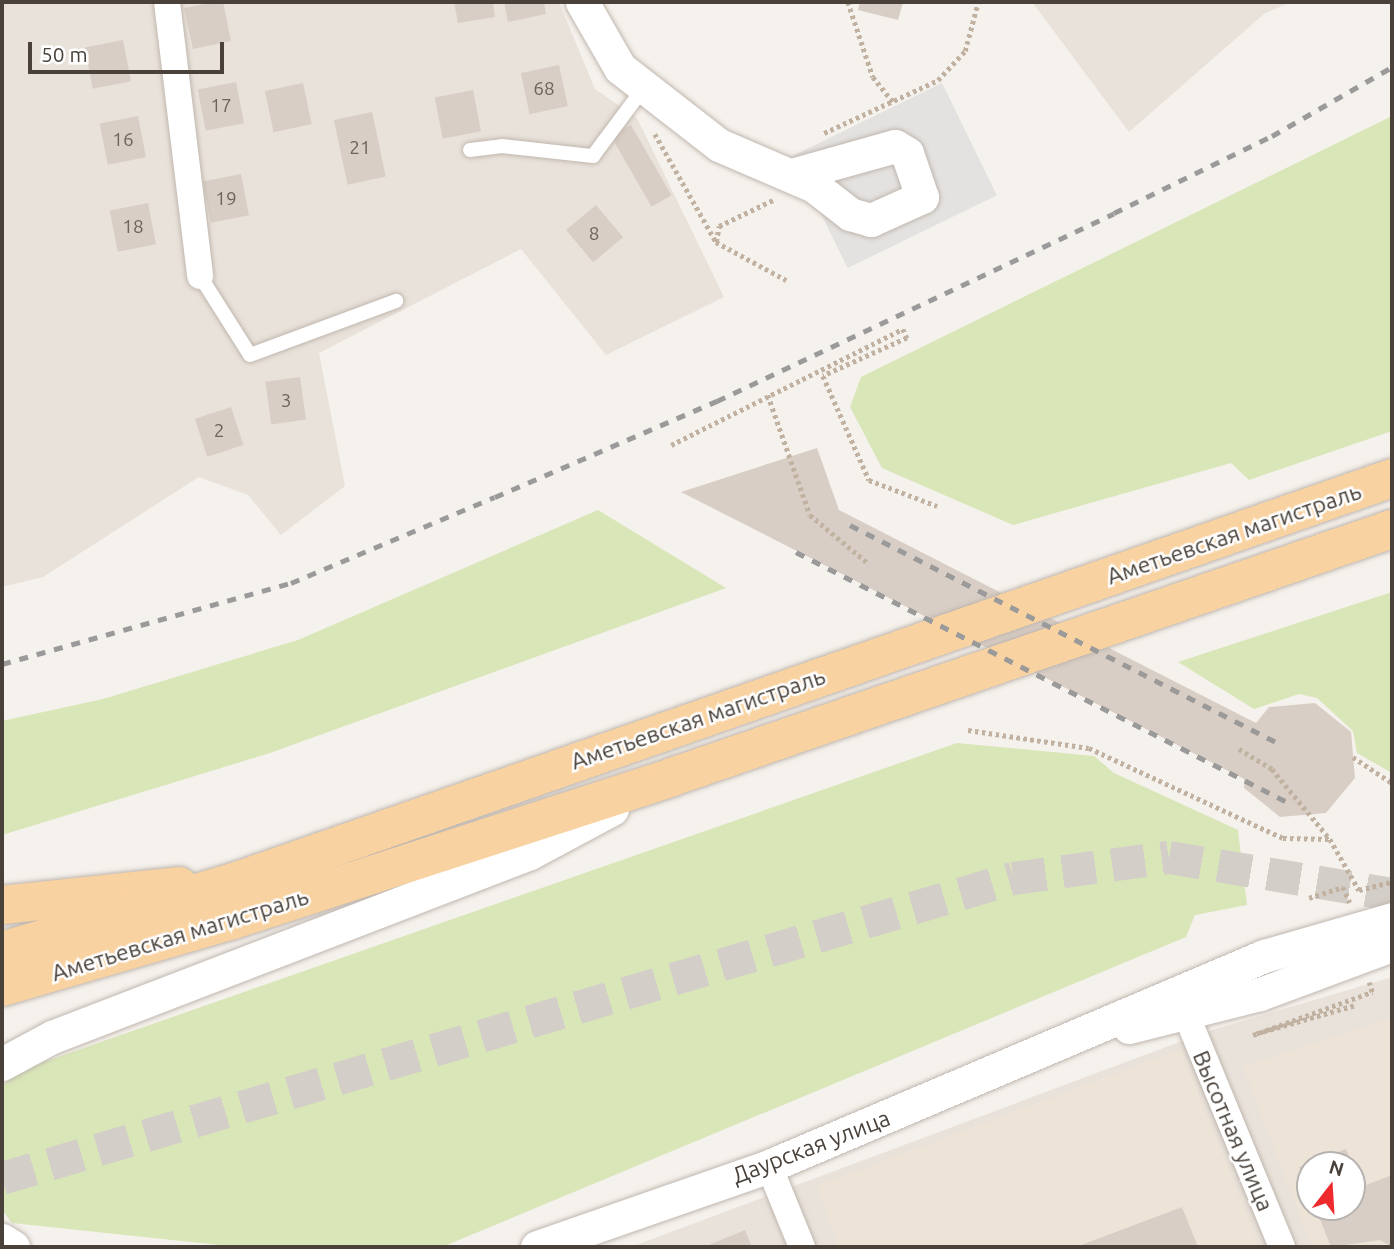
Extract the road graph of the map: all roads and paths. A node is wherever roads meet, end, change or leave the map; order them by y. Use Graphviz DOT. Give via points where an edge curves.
graph roads {
  1 [pos="167,2"];
  2 [pos="582,2"];
  3 [pos="848,2"];
  4 [pos="978,2"];
  5 [pos="639,94"];
  6 [pos="894,103"];
  7 [pos="810,139"];
  8 [pos="470,150"];
  9 [pos="792,175"];
  10 [pos="716,242"];
  11 [pos="200,276"];
  12 [pos="786,280"];
  13 [pos="396,301"];
  14 [pos="768,395"];
  15 [pos="671,445"];
  16 [pos="1392,478"];
  17 [pos="937,506"];
  18 [pos="1392,529"];
  19 [pos="870,564"];
  20 [pos="968,730"];
  21 [pos="1239,749"];
  22 [pos="1353,757"];
  23 [pos="672,777"];
  24 [pos="1392,783"];
  25 [pos="1330,839"];
  26 [pos="1392,881"];
  27 [pos="234,882"];
  28 [pos="1309,898"];
  29 [pos="2,905"];
  30 [pos="1356,916"];
  31 [pos="1392,919"];
  32 [pos="1392,944"];
  33 [pos="2,951"];
  34 [pos="45,978"];
  35 [pos="1367,978"];
  36 [pos="2,986"];
  37 [pos="2,996"];
  38 [pos="1354,1006"];
  39 [pos="1186,1014"];
  40 [pos="1083,1038"];
  41 [pos="2,1064"];
  42 [pos="769,1166"];
  43 [pos="2,1240"];
  44 [pos="13,1247"];
  45 [pos="537,1247"];
  46 [pos="802,1247"];
  47 [pos="1282,1247"];
  1 -- 11 [label="street"];
  2 -- 5 [label="street" via="601,42"];
  3 -- 6 [label="path" via="873,77"];
  4 -- 6 [label="path" via="965,51 938,80"];
  5 -- 8 [label="lane" via="593,156 502,146"];
  5 -- 9 [label="street" via="719,145"];
  5 -- 10 [label="path"];
  6 -- 7 [label="path"];
  9 -- 10 [label="path" via="780,197 719,226"];
  10 -- 12 [label="path"];
  11 -- 13 [label="lane" via="250,355"];
  14 -- 15 [label="path"];
  14 -- 17 [label="path" via="903,329 907,338 823,376 869,480"];
  14 -- 19 [label="path" via="810,515"];
  16 -- 27 [label="main road, Аметьевская магистраль"];
  18 -- 23 [label="main road, Аметьевская магистраль"];
  20 -- 25 [label="path" via="1089,748 1283,838"];
  21 -- 25 [label="path" via="1272,769"];
  22 -- 24 [label="path"];
  23 -- 34 [label="main road, Аметьевская магистраль"];
  23 -- 41 [label="street" via="530,853 52,1037"];
  25 -- 26 [label="path" via="1359,890"];
  27 -- 29 [label="main road"];
  27 -- 33 [label="main road, Аметьевская магистраль"];
  28 -- 30 [label="path" via="1343,887"];
  31 -- 40 [label="street, Даурская улица" via="1264,956 1135,1007"];
  32 -- 39 [label="street, Даурская улица" via="1260,994"];
  34 -- 36 [label="main road, Аметьевская магистраль"];
  34 -- 37 [label="main road"];
  35 -- 38 [label="path" via="1371,992 1253,1035"];
  39 -- 40 [label="street, Даурская улица"];
  39 -- 47 [label="street, Высотная улица"];
  40 -- 42 [label="street, Даурская улица"];
  42 -- 45 [label="street, Даурская улица"];
  42 -- 46 [label="street"];
  43 -- 44 [label="street"];
}
